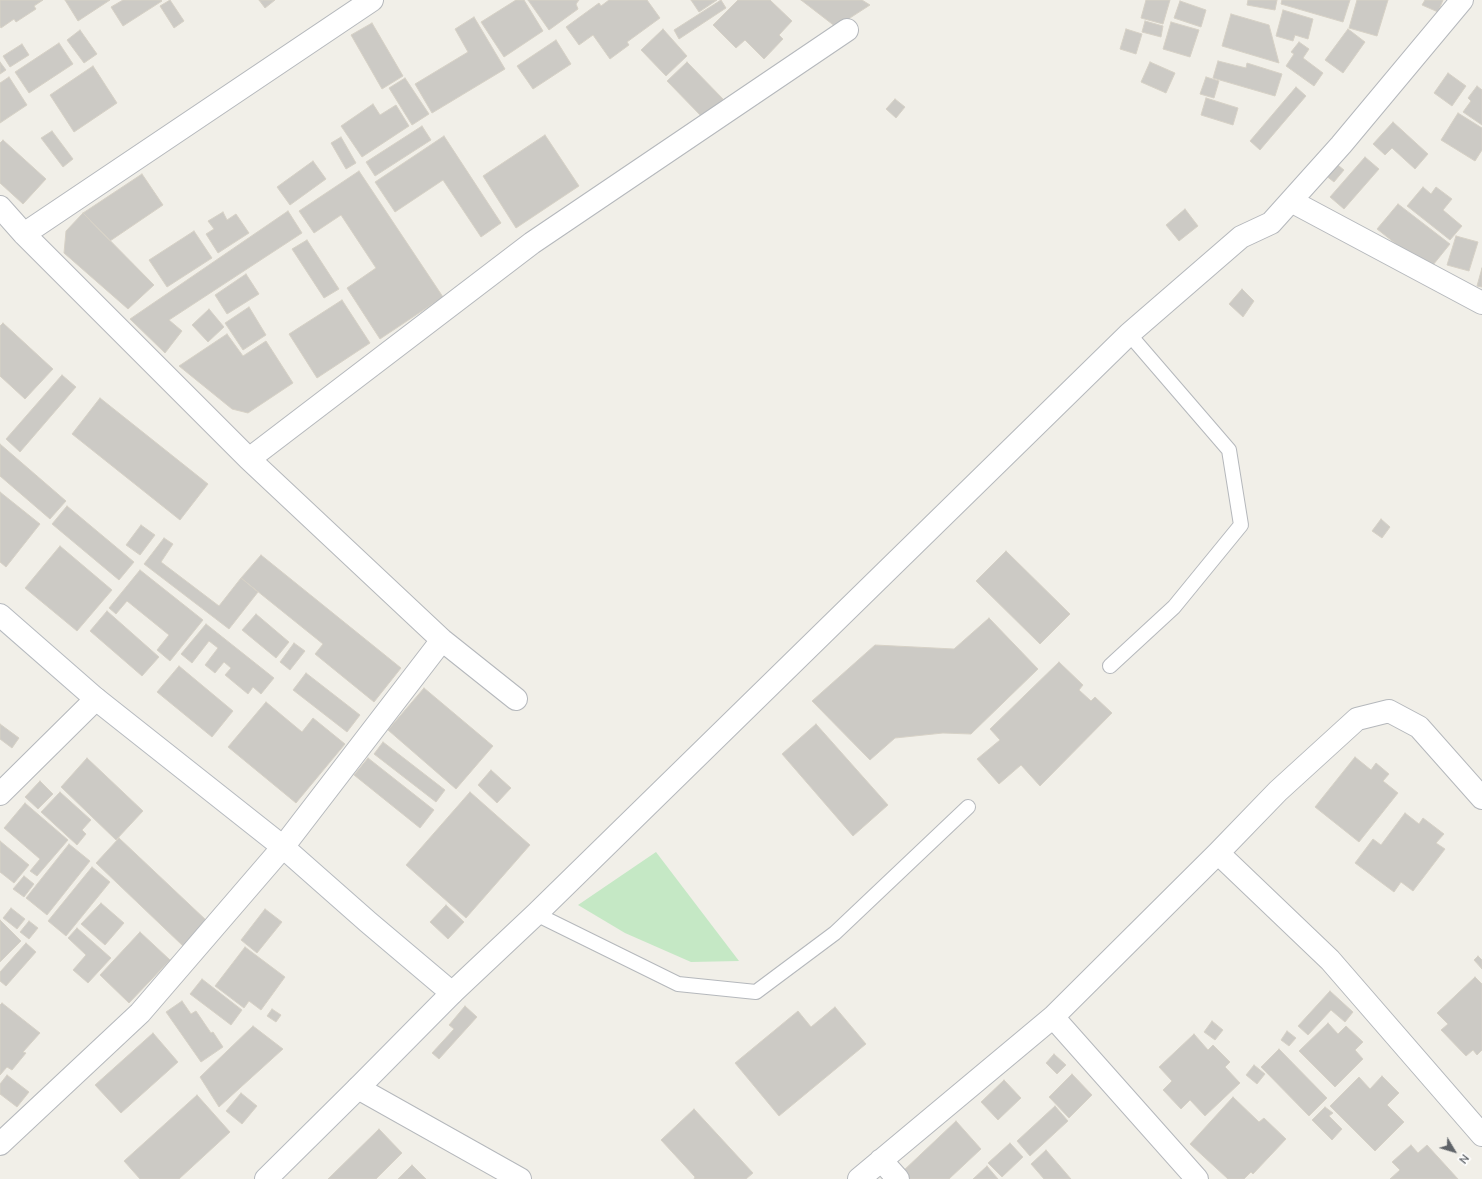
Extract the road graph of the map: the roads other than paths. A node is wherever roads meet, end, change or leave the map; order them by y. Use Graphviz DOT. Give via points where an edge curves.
graph roads {
  1 [pos="372,0"];
  2 [pos="1462,0"];
  3 [pos="846,30"];
  4 [pos="1291,200"];
  5 [pos="0,207"];
  6 [pos="24,234"];
  7 [pos="1482,303"];
  8 [pos="1129,334"];
  9 [pos="249,459"];
  10 [pos="0,615"];
  11 [pos="442,640"];
  12 [pos="1110,666"];
  13 [pos="96,699"];
  14 [pos="516,699"];
  15 [pos="0,794"];
  16 [pos="1482,798"];
  17 [pos="968,807"];
  18 [pos="283,847"];
  19 [pos="1218,853"];
  20 [pos="536,914"];
  21 [pos="452,993"];
  22 [pos="1052,1017"];
  23 [pos="358,1088"];
  24 [pos="1482,1135"];
  25 [pos="0,1144"];
  26 [pos="881,1160"];
  27 [pos="266,1179"];
  28 [pos="520,1179"];
  29 [pos="859,1179"];
  30 [pos="898,1179"];
  31 [pos="1197,1179"];
  1 -- 6 [label="street"];
  2 -- 4 [label="street" via="1341,145"];
  3 -- 9 [label="street" via="532,243"];
  4 -- 7 [label="street"];
  4 -- 8 [label="street" via="1271,223 1241,237"];
  5 -- 6 [label="street"];
  6 -- 9 [label="street"];
  8 -- 12 [label="lane" via="1230,450 1241,524 1174,607"];
  8 -- 20 [label="street"];
  9 -- 11 [label="street"];
  10 -- 13 [label="street"];
  11 -- 14 [label="street"];
  11 -- 18 [label="street"];
  13 -- 15 [label="street"];
  13 -- 18 [label="street"];
  16 -- 19 [label="street" via="1419,727 1389,711 1357,719 1278,791"];
  17 -- 20 [label="lane" via="834,933 756,992 678,984"];
  18 -- 21 [label="street"];
  18 -- 25 [label="street" via="140,1014"];
  19 -- 22 [label="street"];
  19 -- 24 [label="street" via="1330,960"];
  20 -- 21 [label="street"];
  21 -- 23 [label="street"];
  22 -- 26 [label="street"];
  22 -- 31 [label="street"];
  23 -- 27 [label="street"];
  23 -- 28 [label="street"];
  26 -- 29 [label="street"];
  26 -- 30 [label="street"];
}
